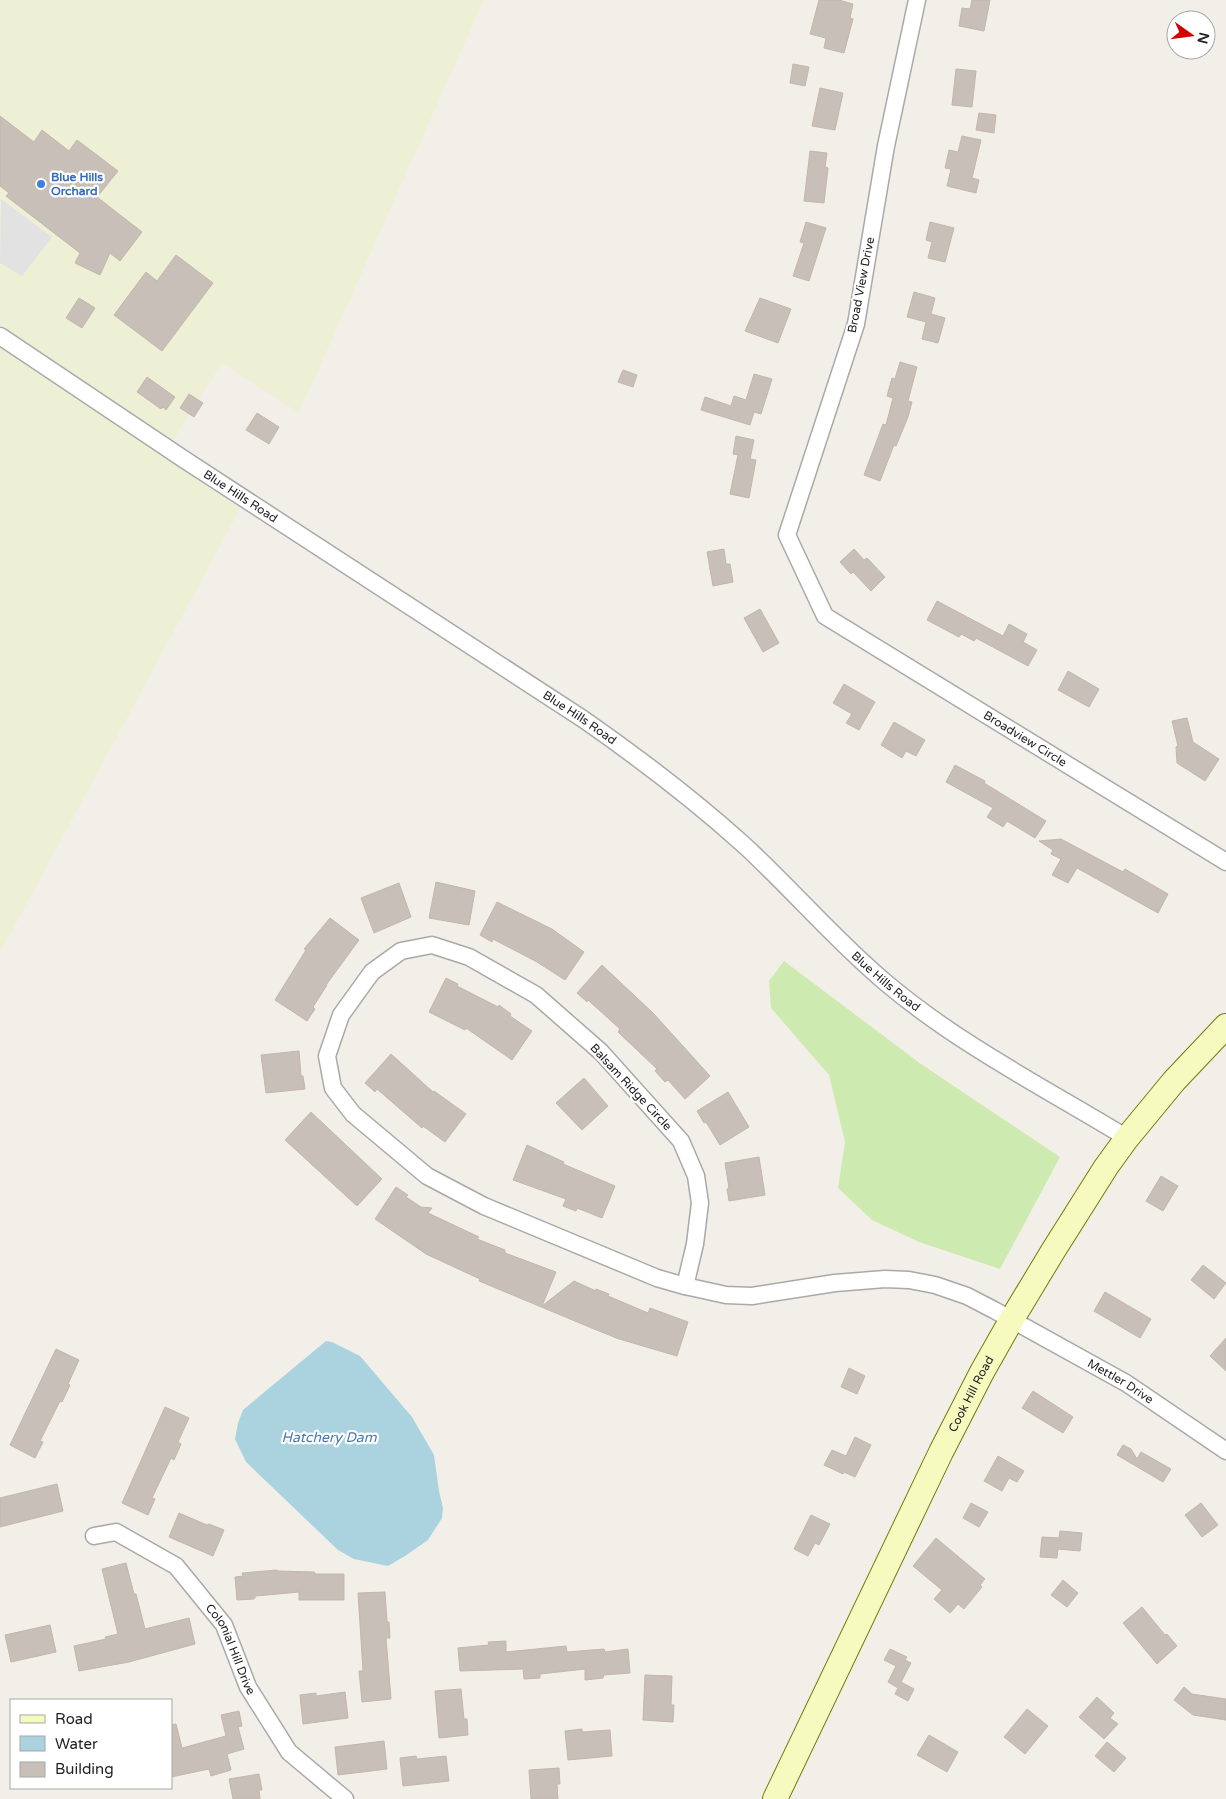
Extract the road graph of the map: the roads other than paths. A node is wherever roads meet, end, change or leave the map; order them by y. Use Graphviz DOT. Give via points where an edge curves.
graph roads {
  1 [pos="917,0"];
  2 [pos="0,336"];
  3 [pos="825,616"];
  4 [pos="1226,862"];
  5 [pos="1226,1026"];
  6 [pos="1127,1138"];
  7 [pos="685,1286"];
  8 [pos="1012,1319"];
  9 [pos="1226,1451"];
  10 [pos="94,1536"];
  11 [pos="345,1799"];
  12 [pos="775,1799"];
  1 -- 3 [label="street, Broad View Drive" via="886,146 856,324 787,535"];
  2 -- 6 [label="street, Blue Hills Road" via="620,745 743,844 886,983 941,1024"];
  3 -- 4 [label="street, Broadview Circle"];
  5 -- 6 [label="street, Cook Hill Road" via="1174,1081"];
  6 -- 8 [label="street, Cook Hill Road" via="1063,1234"];
  7 -- 7 [label="street, Balsam Ridge Circle" via="657,1278 484,1206 427,1176 353,1114 333,1088 327,1056 341,1015 372,972 401,951 432,945 469,957 536,995 601,1052 681,1141 696,1176 700,1203"];
  7 -- 8 [label="street, Balsam Ridge Circle" via="726,1296 752,1296 835,1283 909,1280 967,1296"];
  8 -- 9 [label="street, Mettler Drive" via="1138,1390"];
  8 -- 12 [label="street, Cook Hill Road" via="941,1452"];
  10 -- 11 [label="street, Colonial Hill Drive" via="116,1532 176,1566 224,1625 248,1687 289,1752"];
}
